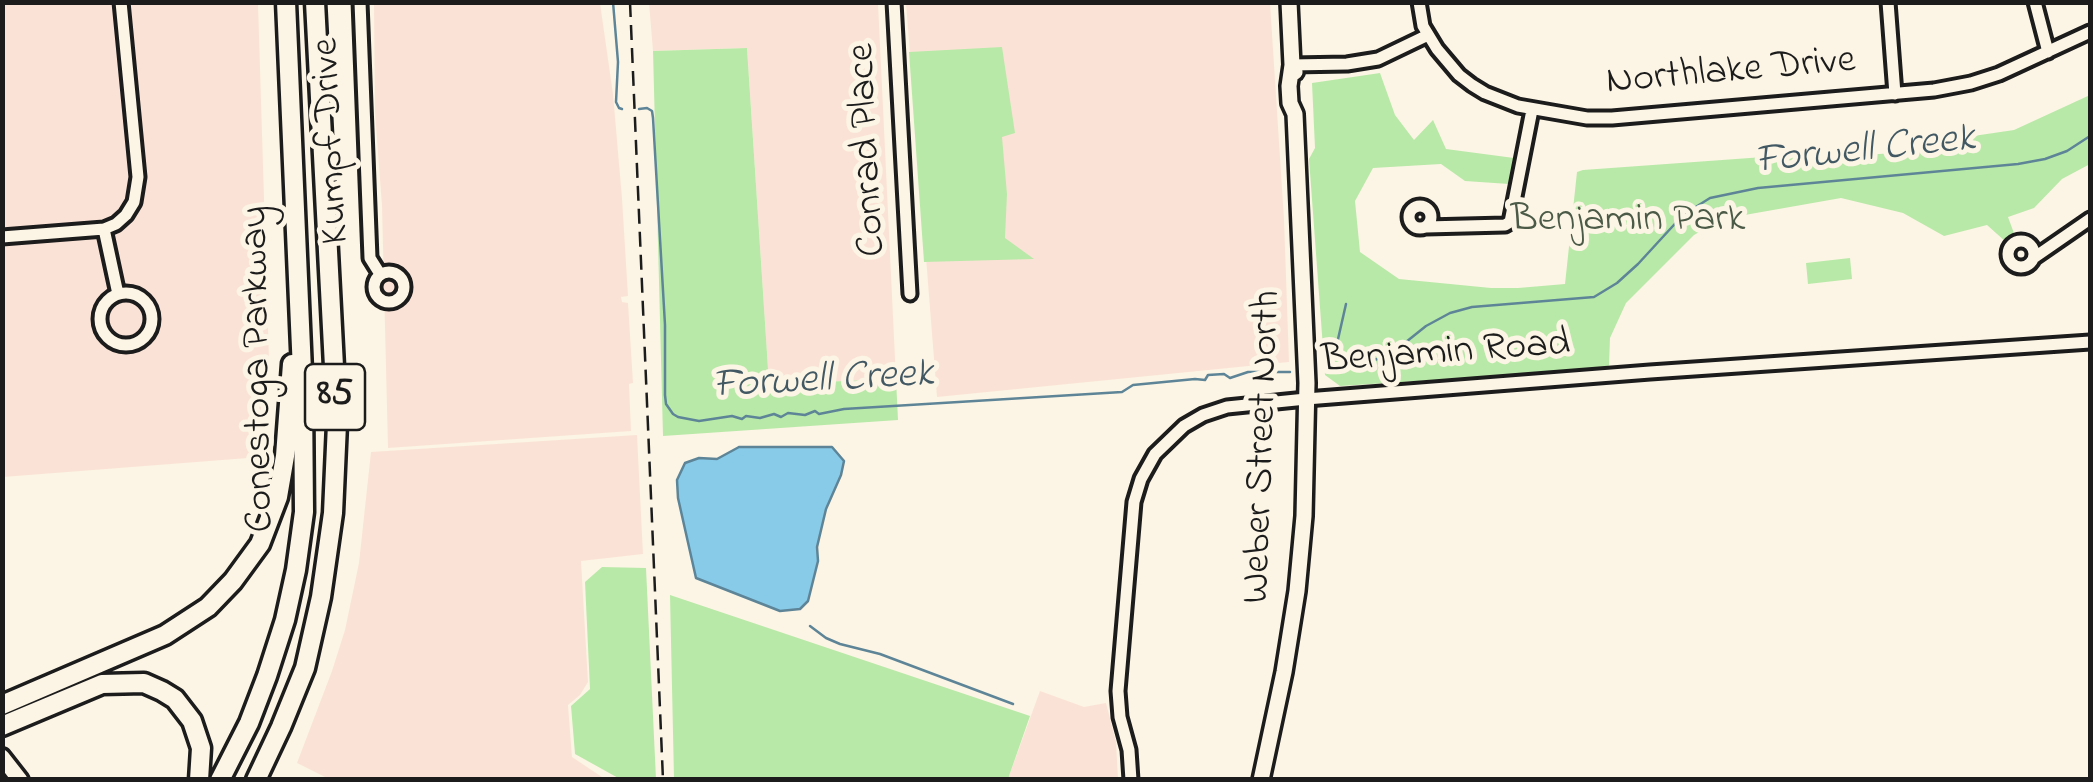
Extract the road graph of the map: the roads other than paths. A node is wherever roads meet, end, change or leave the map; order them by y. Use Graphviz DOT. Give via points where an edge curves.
graph roads {
  1 [pos="121,2"];
  2 [pos="286,2"];
  3 [pos="315,2"];
  4 [pos="360,2"];
  5 [pos="894,2"];
  6 [pos="1289,2"];
  7 [pos="1419,2"];
  8 [pos="1888,2"];
  9 [pos="2034,2"];
  10 [pos="2090,32"];
  11 [pos="1428,35"];
  12 [pos="2048,52"];
  13 [pos="1292,64"];
  14 [pos="1894,94"];
  15 [pos="1532,110"];
  16 [pos="2090,219"];
  17 [pos="1426,227"];
  18 [pos="104,228"];
  19 [pos="2,237"];
  20 [pos="2034,257"];
  21 [pos="297,273"];
  22 [pos="380,274"];
  23 [pos="118,294"];
  24 [pos="910,294"];
  25 [pos="2090,342"];
  26 [pos="1306,398"];
  27 [pos="2,705"];
  28 [pos="2,726"];
  29 [pos="2,757"];
  30 [pos="20,780"];
  31 [pos="199,780"];
  32 [pos="220,780"];
  33 [pos="256,780"];
  34 [pos="1131,780"];
  35 [pos="1261,780"];
  1 -- 18 [label="street" via="138,191 126,215"];
  2 -- 21 [label="highway, Conestoga Parkway / 85"];
  3 -- 33 [label="highway, Conestoga Parkway / 85" via="337,424 333,512 305,668"];
  4 -- 22 [label="street, Kumpf Drive" via="370,258"];
  5 -- 24 [label="street, Conrad Place"];
  6 -- 13 [label="main road, Weber Street North"];
  7 -- 11 [label="street, Northlake Drive"];
  8 -- 14 [label="street"];
  9 -- 12 [label="street"];
  10 -- 12 [label="street, Northlake Drive"];
  11 -- 13 [label="street" via="1378,59"];
  11 -- 15 [label="street, Northlake Drive" via="1469,83"];
  12 -- 14 [label="street, Northlake Drive" via="1971,83"];
  13 -- 26 [label="main road, Weber Street North"];
  14 -- 15 [label="street, Northlake Drive" via="1607,118"];
  15 -- 17 [label="street" via="1510,222"];
  16 -- 20 [label="street"];
  18 -- 19 [label="street"];
  18 -- 23 [label="street"];
  21 -- 27 [label="highway" via="285,456 260,544 208,608 165,635"];
  21 -- 32 [label="highway, Conestoga Parkway / 85" via="304,512 296,570 267,676"];
  23 -- 23 [label="street" via="104,306 102,329 111,339 133,344 146,336 151,311 140,296"];
  25 -- 26 [label="street, Benjamin Road"];
  26 -- 34 [label="street, Benjamin Road" via="1227,407 1193,420 1160,448 1140,480 1118,690"];
  26 -- 35 [label="main road, Weber Street North" via="1297,592"];
  28 -- 31 [label="highway" via="102,684 144,683 175,699 192,721 202,748"];
  29 -- 30 [label="main road"];
}
